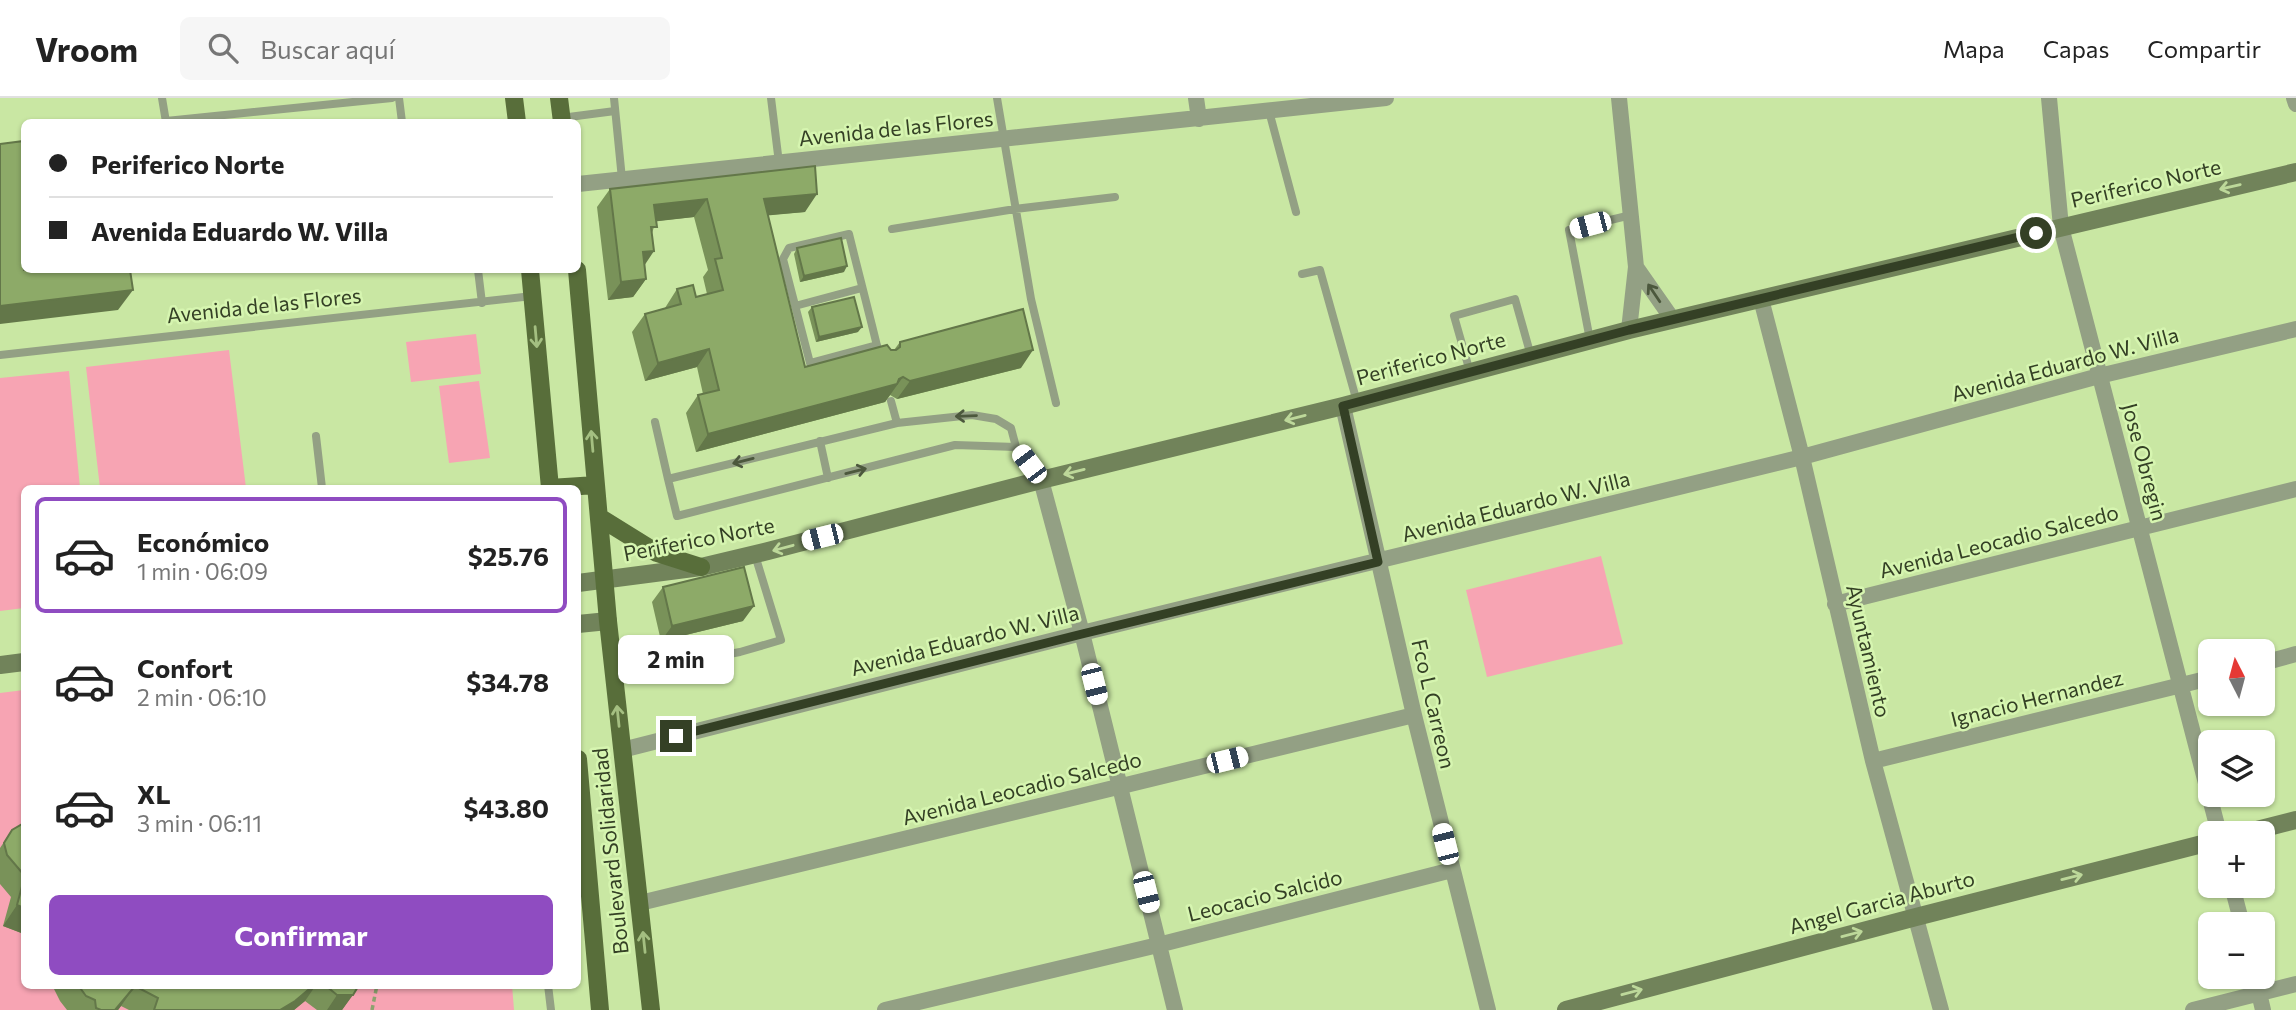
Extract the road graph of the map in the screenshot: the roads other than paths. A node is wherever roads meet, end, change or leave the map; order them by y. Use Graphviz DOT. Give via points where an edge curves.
graph roads {
  1 [pos="162,98"];
  2 [pos="392,98"];
  3 [pos="399,98"];
  4 [pos="514,98"];
  5 [pos="559,98"];
  6 [pos="614,98"];
  7 [pos="771,98"];
  8 [pos="997,98"];
  9 [pos="1196,98"];
  10 [pos="1386,98"];
  11 [pos="1619,98"];
  12 [pos="2049,98"];
  13 [pos="2294,98"];
  14 [pos="2296,104"];
  15 [pos="615,111"];
  16 [pos="1269,111"];
  17 [pos="166,119"];
  18 [pos="194,119"];
  19 [pos="402,119"];
  20 [pos="516,119"];
  21 [pos="562,119"];
  22 [pos="568,119"];
  23 [pos="1199,119"];
  24 [pos="1003,138"];
  25 [pos="779,163"];
  26 [pos="2296,172"];
  27 [pos="622,179"];
  28 [pos="581,184"];
  29 [pos="1115,197"];
  30 [pos="1015,209"];
  31 [pos="1296,212"];
  32 [pos="1631,215"];
  33 [pos="2061,227"];
  34 [pos="892,229"];
  35 [pos="1636,267"];
  36 [pos="478,273"];
  37 [pos="530,273"];
  38 [pos="577,273"];
  39 [pos="1302,274"];
  40 [pos="862,288"];
  41 [pos="533,296"];
  42 [pos="1761,299"];
  43 [pos="482,303"];
  44 [pos="795,306"];
  45 [pos="1673,320"];
  46 [pos="2296,329"];
  47 [pos="1629,330"];
  48 [pos="1590,340"];
  49 [pos="877,345"];
  50 [pos="0,355"];
  51 [pos="1531,356"];
  52 [pos="881,362"];
  53 [pos="1470,372"];
  54 [pos="2099,376"];
  55 [pos="891,401"];
  56 [pos="1056,403"];
  57 [pos="1350,404"];
  58 [pos="655,422"];
  59 [pos="897,423"];
  60 [pos="316,436"];
  61 [pos="820,441"];
  62 [pos="1016,447"];
  63 [pos="1802,457"];
  64 [pos="828,478"];
  65 [pos="668,479"];
  66 [pos="1041,480"];
  67 [pos="549,482"];
  68 [pos="322,485"];
  69 [pos="596,485"];
  70 [pos="2296,489"];
  71 [pos="599,517"];
  72 [pos="2139,529"];
  73 [pos="755,554"];
  74 [pos="1378,562"];
  75 [pos="701,567"];
  76 [pos="605,580"];
  77 [pos="581,583"];
  78 [pos="1835,604"];
  79 [pos="608,621"];
  80 [pos="581,624"];
  81 [pos="1082,634"];
  82 [pos="2296,654"];
  83 [pos="2275,660"];
  84 [pos="21,662"];
  85 [pos="0,665"];
  86 [pos="614,675"];
  87 [pos="2198,681"];
  88 [pos="2180,686"];
  89 [pos="1413,715"];
  90 [pos="622,750"];
  91 [pos="1873,761"];
  92 [pos="1120,787"];
  93 [pos="581,793"];
  94 [pos="2296,820"];
  95 [pos="2216,821"];
  96 [pos="2275,825"];
  97 [pos="2198,845"];
  98 [pos="1452,870"];
  99 [pos="640,903"];
  100 [pos="1916,917"];
  101 [pos="1158,945"];
  102 [pos="2296,984"];
  103 [pos="548,989"];
  104 [pos="2258,989"];
  105 [pos="2259,993"];
  106 [pos="551,1010"];
  107 [pos="600,1010"];
  108 [pos="651,1010"];
  109 [pos="885,1010"];
  110 [pos="1175,1010"];
  111 [pos="1488,1010"];
  112 [pos="1566,1010"];
  113 [pos="1941,1010"];
  114 [pos="2193,1010"];
  115 [pos="2263,1010"];
  1 -- 17 [label="lane"];
  2 -- 18 [label="lane"];
  3 -- 19 [label="lane"];
  4 -- 20 [label="main road"];
  5 -- 21 [label="main road"];
  6 -- 15 [label="lane"];
  7 -- 25 [label="lane"];
  8 -- 24 [label="lane"];
  9 -- 23 [label="street"];
  10 -- 16 [label="street, Avenida de las Flores"];
  11 -- 32 [label="street"];
  12 -- 33 [label="street, Jose Obregin"];
  13 -- 14 [label="street"];
  15 -- 22 [label="lane"];
  15 -- 27 [label="lane"];
  16 -- 23 [label="street, Avenida de las Flores"];
  16 -- 31 [label="lane"];
  23 -- 24 [label="street, Avenida de las Flores"];
  24 -- 25 [label="street, Avenida de las Flores"];
  24 -- 30 [label="lane"];
  25 -- 27 [label="street, Avenida de las Flores"];
  26 -- 33 [label="street, Periferico Norte, one-way"];
  27 -- 28 [label="street, Avenida de las Flores"];
  29 -- 30 [label="lane"];
  30 -- 34 [label="lane"];
  30 -- 56 [label="lane"];
  32 -- 35 [label="street"];
  32 -- 48 [label="lane" via="1569,230"];
  33 -- 42 [label="street, Periferico Norte"];
  33 -- 54 [label="street, Jose Obregin"];
  45 -- 35 [label="street, one-way"];
  35 -- 47 [label="street"];
  36 -- 43 [label="lane"];
  37 -- 41 [label="main road"];
  69 -- 38 [label="main road, Boulevard Solidaridad, one-way"];
  39 -- 57 [label="lane" via="1320,270"];
  40 -- 44 [label="lane"];
  40 -- 44 [label="lane" via="849,234 789,248 783,259"];
  40 -- 49 [label="lane"];
  41 -- 43 [label="lane, Avenida de las Flores"];
  41 -- 67 [label="main road, one-way"];
  42 -- 45 [label="street, Periferico Norte"];
  42 -- 63 [label="street, Ayuntamiento"];
  43 -- 50 [label="lane, Avenida de las Flores"];
  44 -- 49 [label="lane" via="810,363"];
  45 -- 47 [label="street, Periferico Norte"];
  46 -- 54 [label="street, Avenida Eduardo W. Villa"];
  47 -- 48 [label="street, Periferico Norte"];
  48 -- 51 [label="street, Periferico Norte"];
  49 -- 52 [label="lane"];
  51 -- 53 [label="street, Periferico Norte"];
  51 -- 53 [label="lane" via="1514,299 1454,316"];
  53 -- 57 [label="street, Periferico Norte"];
  54 -- 63 [label="street, Avenida Eduardo W. Villa"];
  54 -- 72 [label="street, Jose Obregin"];
  55 -- 59 [label="lane"];
  57 -- 66 [label="street, Periferico Norte, one-way"];
  57 -- 74 [label="street, Fco L Carreon"];
  58 -- 65 [label="lane"];
  59 -- 61 [label="lane"];
  62 -- 59 [label="lane, one-way" via="1011,428 996,419 972,415"];
  60 -- 68 [label="lane"];
  61 -- 64 [label="lane"];
  61 -- 65 [label="lane, one-way"];
  64 -- 62 [label="lane, one-way" via="955,445"];
  62 -- 66 [label="lane"];
  63 -- 74 [label="street, Avenida Eduardo W. Villa"];
  63 -- 78 [label="street, Ayuntamiento"];
  64 -- 65 [label="lane" via="677,516"];
  66 -- 73 [label="street, Periferico Norte, one-way"];
  66 -- 81 [label="street"];
  67 -- 69 [label="main road"];
  69 -- 71 [label="main road, Boulevard Solidaridad"];
  70 -- 72 [label="street, Avenida Leocadio Salcedo"];
  71 -- 75 [label="main road" via="657,553"];
  71 -- 76 [label="main road, Boulevard Solidaridad"];
  72 -- 78 [label="street, Avenida Leocadio Salcedo"];
  72 -- 88 [label="street, Jose Obregin"];
  73 -- 75 [label="street, Periferico Norte"];
  73 -- 86 [label="lane" via="781,640"];
  74 -- 81 [label="street, Avenida Eduardo W. Villa"];
  74 -- 89 [label="street, Fco L Carreon"];
  75 -- 76 [label="street, Periferico Norte"];
  76 -- 77 [label="street, Periferico Norte"];
  76 -- 79 [label="main road, Boulevard Solidaridad"];
  78 -- 91 [label="street, Ayuntamiento"];
  79 -- 80 [label="street"];
  79 -- 86 [label="main road, Boulevard Solidaridad"];
  81 -- 90 [label="street, Avenida Eduardo W. Villa"];
  81 -- 92 [label="street"];
  82 -- 83 [label="street"];
  84 -- 85 [label="street"];
  90 -- 86 [label="main road, Boulevard Solidaridad, one-way"];
  87 -- 88 [label="street, Ignacio Hernandez"];
  88 -- 91 [label="street, Ignacio Hernandez"];
  88 -- 95 [label="street, Jose Obregin"];
  89 -- 92 [label="street, Avenida Leocadio Salcedo"];
  89 -- 98 [label="street, Fco L Carreon"];
  90 -- 99 [label="main road, Boulevard Solidaridad"];
  91 -- 100 [label="street, Ayuntamiento"];
  92 -- 99 [label="street, Avenida Leocadio Salcedo"];
  92 -- 101 [label="street"];
  93 -- 107 [label="main road, Boulevard Solidaridad"];
  94 -- 96 [label="street"];
  100 -- 97 [label="street, Angel Garcia Aburto, one-way"];
  98 -- 101 [label="street, Leocacio Salcido"];
  98 -- 111 [label="street, Fco L Carreon"];
  108 -- 99 [label="main road, Boulevard Solidaridad, one-way"];
  112 -- 100 [label="street, Angel Garcia Aburto, one-way"];
  100 -- 113 [label="street, Ayuntamiento"];
  101 -- 109 [label="street, Leocacio Salcido"];
  101 -- 110 [label="street"];
  102 -- 105 [label="street"];
  103 -- 106 [label="lane"];
  104 -- 105 [label="street"];
  105 -- 114 [label="street"];
  105 -- 115 [label="street"];
}
